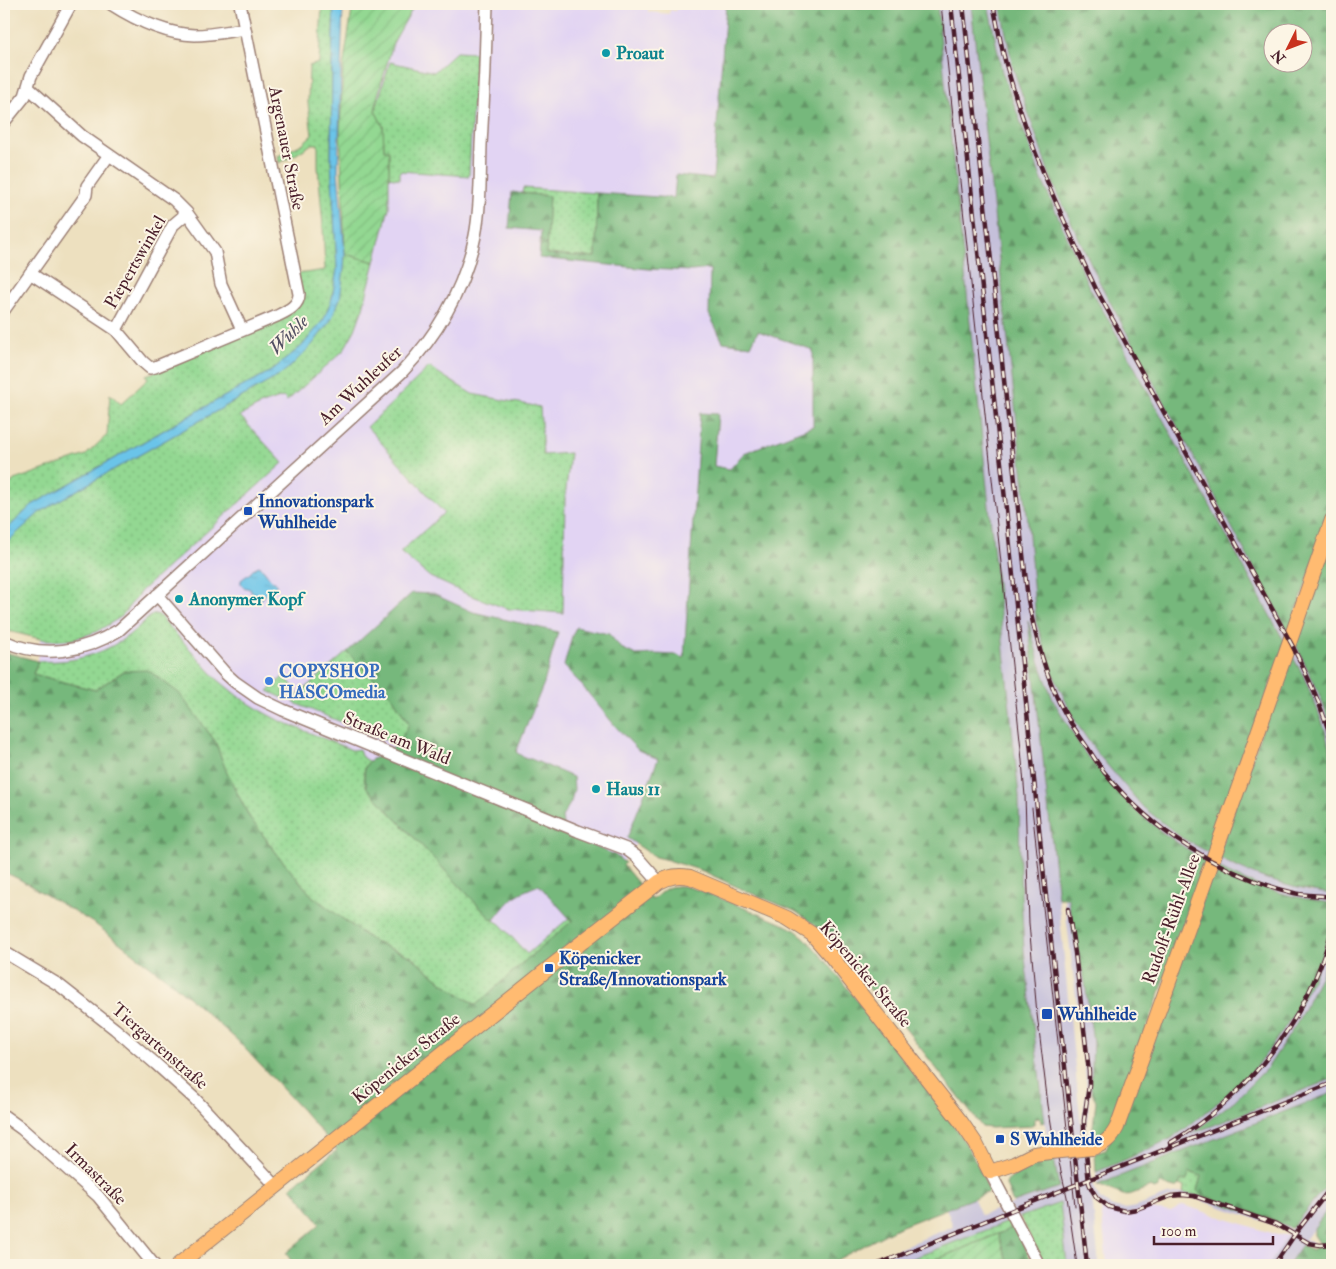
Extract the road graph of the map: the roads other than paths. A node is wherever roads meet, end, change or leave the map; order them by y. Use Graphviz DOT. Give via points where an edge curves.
graph roads {
  1 [pos="71,4"];
  2 [pos="110,4"];
  3 [pos="240,4"];
  4 [pos="487,4"];
  5 [pos="246,29"];
  6 [pos="28,88"];
  7 [pos="4,122"];
  8 [pos="108,155"];
  9 [pos="187,213"];
  10 [pos="30,273"];
  11 [pos="299,299"];
  12 [pos="4,310"];
  13 [pos="116,330"];
  14 [pos="242,330"];
  15 [pos="1332,520"];
  16 [pos="157,595"];
  17 [pos="4,641"];
  18 [pos="659,882"];
  19 [pos="4,952"];
  20 [pos="4,1116"];
  21 [pos="990,1172"];
  22 [pos="276,1186"];
  23 [pos="154,1265"];
  24 [pos="178,1265"];
  25 [pos="1039,1265"];
  1 -- 6 [label="street" via="31,76"];
  2 -- 5 [label="street" via="140,21 178,33"];
  3 -- 5 [label="street, Argenauer Straße"];
  4 -- 16 [label="street, Am Wuhleufer" via="480,188 475,235 468,264 452,304 420,353 402,372"];
  5 -- 11 [label="street, Argenauer Straße"];
  6 -- 7 [label="street"];
  6 -- 8 [label="street, Piepertswinkel"];
  8 -- 9 [label="street, Piepertswinkel" via="174,200"];
  8 -- 10 [label="street" via="87,186 86,195"];
  9 -- 13 [label="street, Piepertswinkel" via="173,225"];
  9 -- 14 [label="street, Piepertswinkel" via="214,252 220,284"];
  10 -- 12 [label="street"];
  10 -- 13 [label="street"];
  11 -- 14 [label="street, Piepertswinkel" via="285,312"];
  13 -- 14 [label="street, Piepertswinkel" via="150,368"];
  15 -- 21 [label="main road, Rudolf-Rühl-Allee, bridge" via="1114,1133 1102,1145 1034,1154"];
  16 -- 17 [label="street, Am Wuhleufer" via="120,630 94,644 58,652 39,651"];
  16 -- 18 [label="street, Straße am Wald" via="226,673 258,698 630,852"];
  18 -- 21 [label="main road, Köpenicker Straße" via="669,876 690,877 787,918 812,934 961,1122"];
  18 -- 22 [label="main road, Köpenicker Straße"];
  19 -- 22 [label="street, Tiergartenstraße" via="59,985 156,1064 200,1104"];
  20 -- 23 [label="street, Irmastraße" via="98,1196"];
  21 -- 25 [label="street"];
  22 -- 24 [label="main road, Köpenicker Straße"];
}
